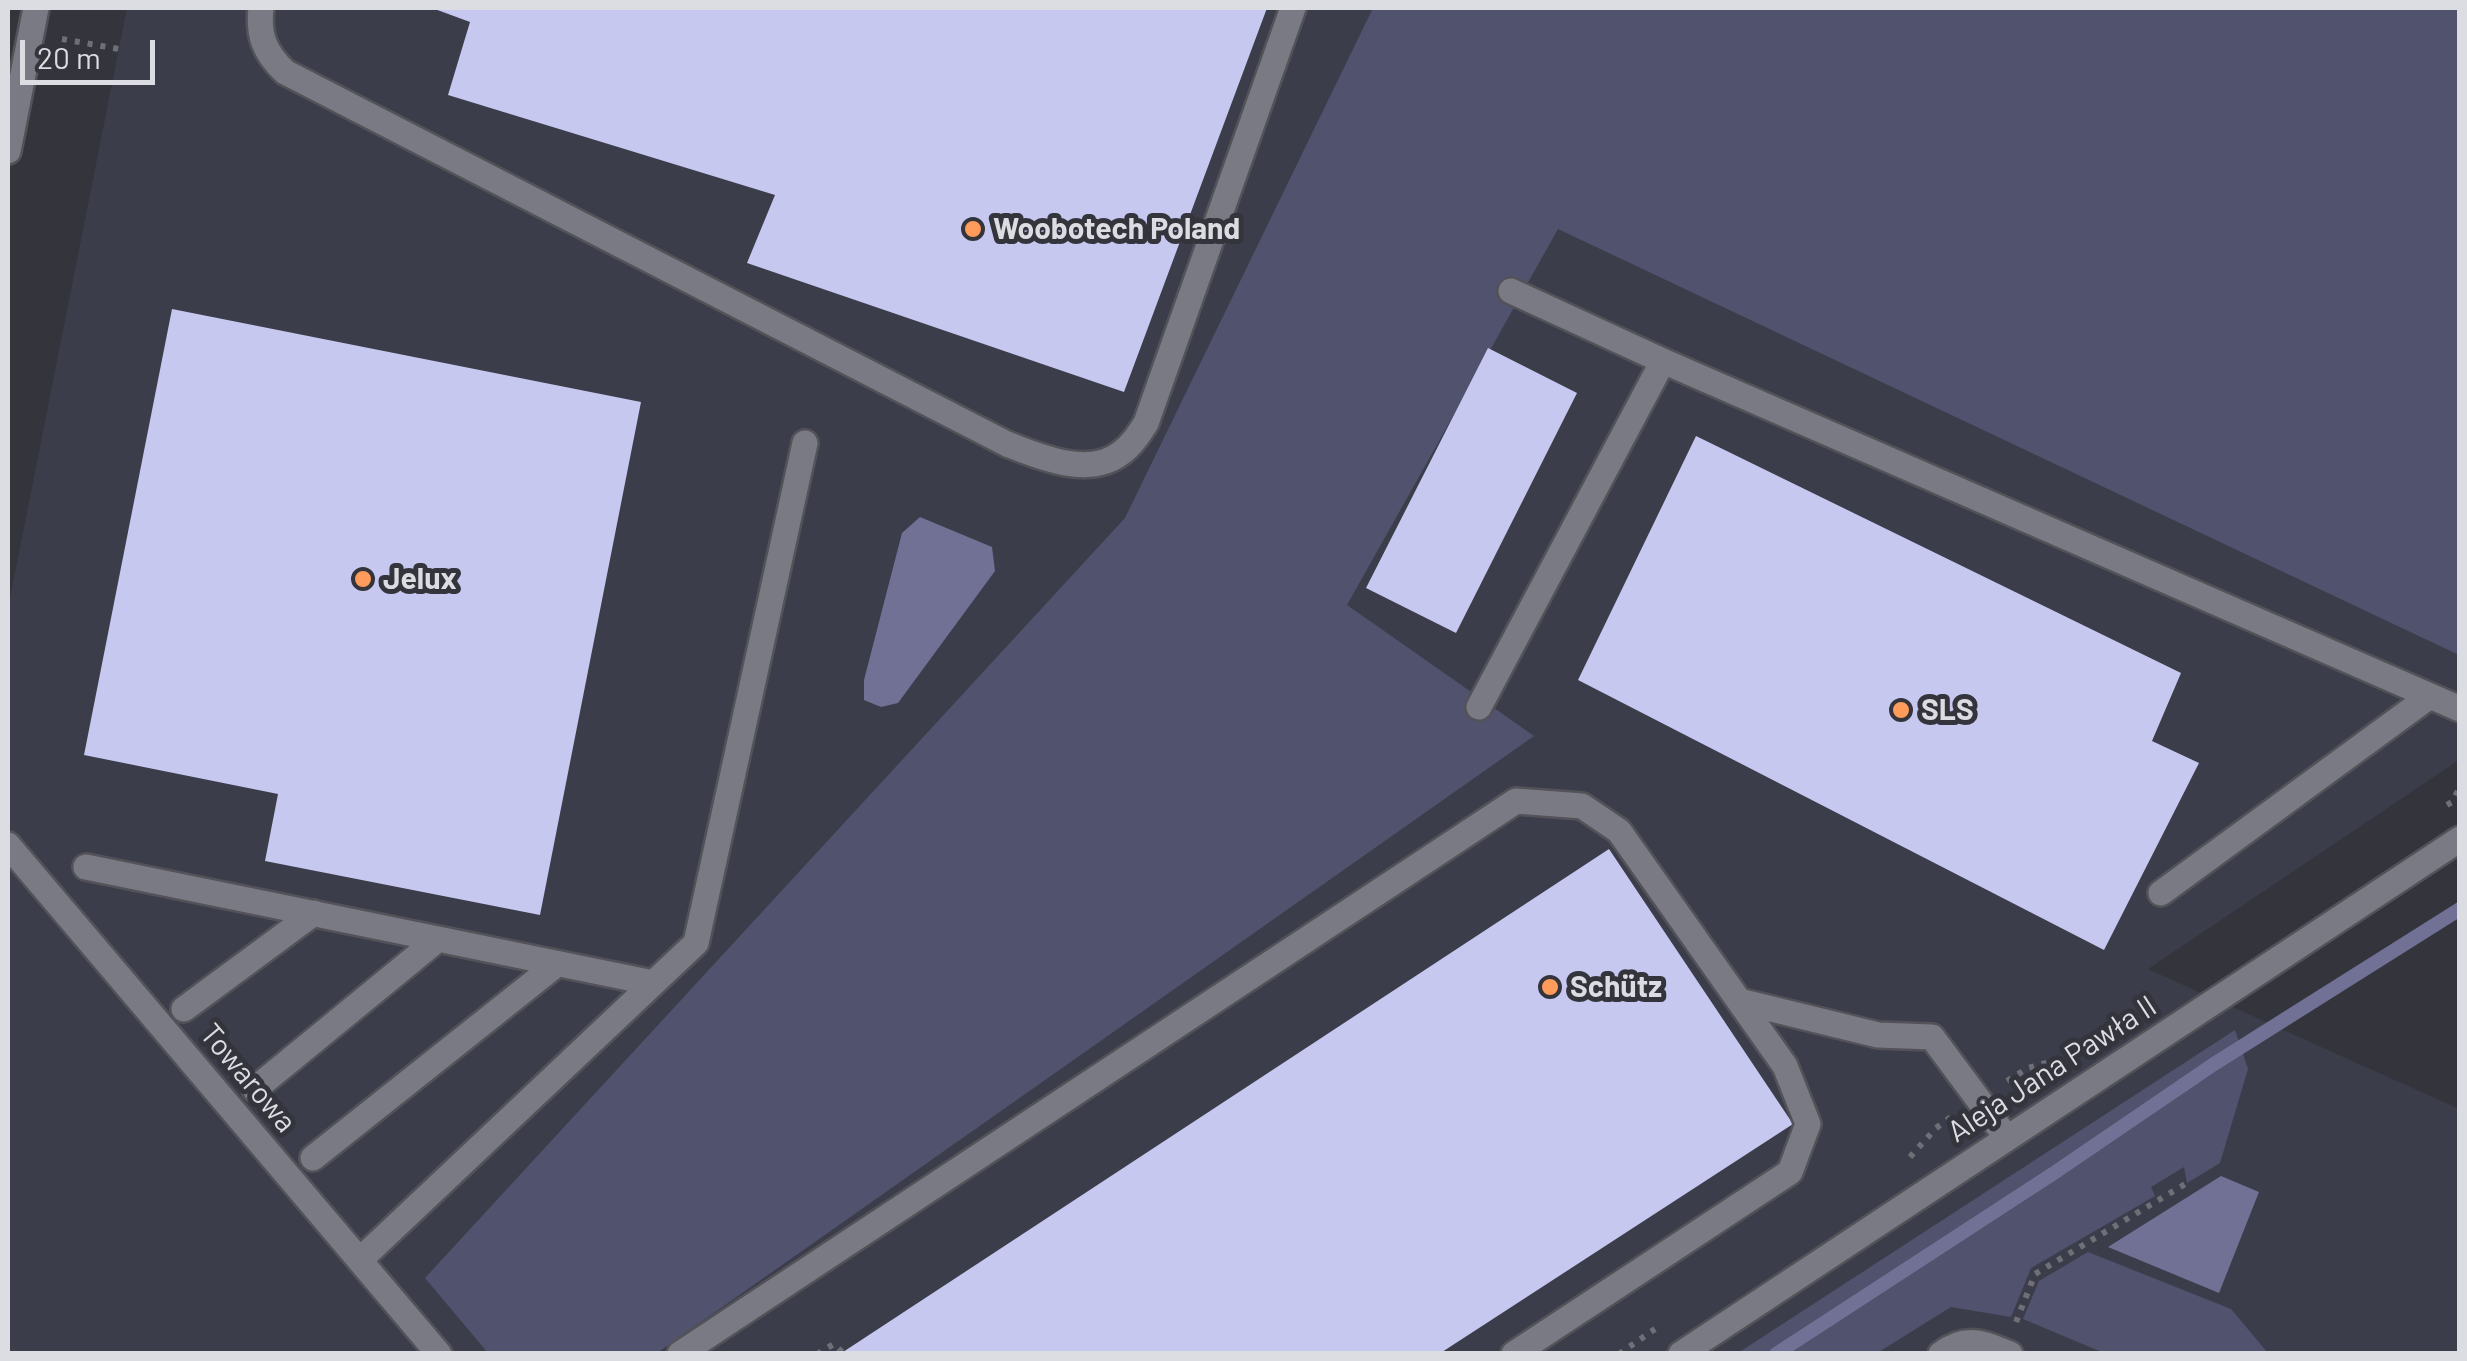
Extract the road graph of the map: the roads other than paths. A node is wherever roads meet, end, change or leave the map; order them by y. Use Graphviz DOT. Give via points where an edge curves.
graph roads {
  1 [pos="36,8"];
  2 [pos="261,8"];
  3 [pos="1292,8"];
  4 [pos="8,151"];
  5 [pos="1512,291"];
  6 [pos="1663,361"];
  7 [pos="804,443"];
  8 [pos="2430,696"];
  9 [pos="1479,708"];
  10 [pos="2460,709"];
  11 [pos="2460,839"];
  12 [pos="8,845"];
  13 [pos="86,868"];
  14 [pos="2162,893"];
  15 [pos="314,913"];
  16 [pos="438,939"];
  17 [pos="557,964"];
  18 [pos="653,983"];
  19 [pos="1739,1001"];
  20 [pos="184,1010"];
  21 [pos="255,1089"];
  22 [pos="2007,1138"];
  23 [pos="313,1158"];
  24 [pos="360,1260"];
  25 [pos="2007,1352"];
  26 [pos="438,1354"];
  27 [pos="680,1354"];
  28 [pos="1514,1354"];
  29 [pos="1681,1354"];
  30 [pos="1941,1354"];
  1 -- 4 [label="street"];
  2 -- 3 [label="street" via="265,49 285,72 1008,444 1080,465 1119,456 1146,422"];
  5 -- 6 [label="street"];
  6 -- 8 [label="street"];
  6 -- 9 [label="street"];
  7 -- 18 [label="street" via="696,943"];
  8 -- 10 [label="street"];
  8 -- 14 [label="street"];
  11 -- 22 [label="street, Aleja Jana Pawła II"];
  12 -- 24 [label="street, Towarowa"];
  13 -- 15 [label="street"];
  15 -- 16 [label="street"];
  15 -- 20 [label="street"];
  16 -- 17 [label="street"];
  16 -- 21 [label="street"];
  17 -- 18 [label="street"];
  17 -- 23 [label="street"];
  18 -- 24 [label="street"];
  19 -- 22 [label="street" via="1878,1034 1932,1037"];
  19 -- 27 [label="street" via="1619,831 1582,806 1516,800"];
  19 -- 28 [label="street" via="1785,1066 1808,1124 1790,1172"];
  22 -- 29 [label="street, Aleja Jana Pawła II"];
  24 -- 26 [label="street, Towarowa"];
  25 -- 30 [label="street" via="1979,1341"];
}
